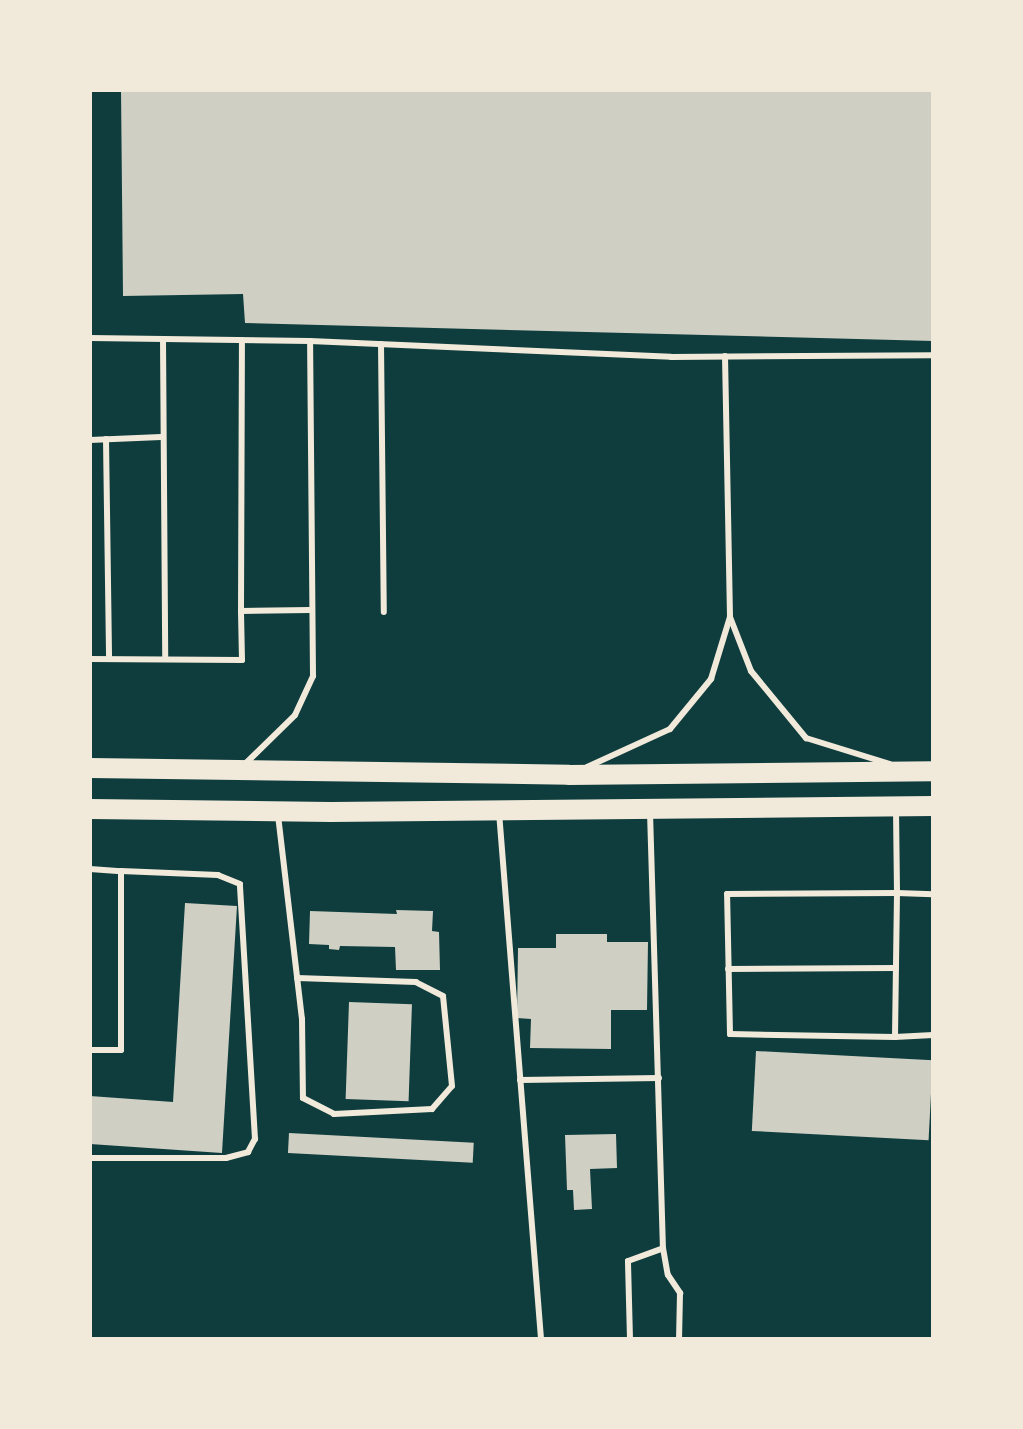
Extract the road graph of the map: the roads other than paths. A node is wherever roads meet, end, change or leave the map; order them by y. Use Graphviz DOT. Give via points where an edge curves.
graph roads {
  1 [pos="90,338"];
  2 [pos="163,339"];
  3 [pos="242,340"];
  4 [pos="310,341"];
  5 [pos="381,344"];
  6 [pos="933,355"];
  7 [pos="725,356"];
  8 [pos="161,437"];
  9 [pos="106,439"];
  10 [pos="90,440"];
  11 [pos="310,610"];
  12 [pos="241,611"];
  13 [pos="384,612"];
  14 [pos="730,617"];
  15 [pos="90,659"];
  16 [pos="109,659"];
  17 [pos="165,659"];
  18 [pos="90,768"];
  19 [pos="239,770"];
  20 [pos="925,772"];
  21 [pos="569,775"];
  22 [pos="896,806"];
  23 [pos="933,806"];
  24 [pos="90,809"];
  25 [pos="650,809"];
  26 [pos="499,810"];
  27 [pos="278,811"];
  28 [pos="90,869"];
  29 [pos="121,871"];
  30 [pos="897,893"];
  31 [pos="933,894"];
  32 [pos="896,968"];
  33 [pos="728,969"];
  34 [pos="297,978"];
  35 [pos="933,1035"];
  36 [pos="895,1037"];
  37 [pos="90,1050"];
  38 [pos="659,1078"];
  39 [pos="520,1080"];
  40 [pos="90,1158"];
  41 [pos="663,1248"];
  42 [pos="541,1339"];
  43 [pos="630,1339"];
  44 [pos="679,1339"];
  1 -- 2 [label="lane"];
  2 -- 3 [label="lane"];
  2 -- 8 [label="lane"];
  3 -- 4 [label="lane"];
  3 -- 12 [label="lane"];
  4 -- 5 [label="lane"];
  4 -- 11 [label="lane"];
  5 -- 7 [label="lane"];
  5 -- 13 [label="lane"];
  6 -- 7 [label="lane"];
  7 -- 14 [label="lane"];
  8 -- 9 [label="lane"];
  8 -- 17 [label="lane"];
  9 -- 10 [label="lane"];
  9 -- 16 [label="lane"];
  11 -- 12 [label="lane"];
  11 -- 19 [label="lane" via="313,676 295,715"];
  12 -- 17 [label="lane" via="242,660"];
  14 -- 20 [label="lane" via="751,671 806,738"];
  14 -- 21 [label="lane" via="711,679 670,729"];
  15 -- 16 [label="lane"];
  16 -- 17 [label="lane"];
  18 -- 19 [label="highway"];
  19 -- 21 [label="highway"];
  20 -- 21 [label="highway"];
  22 -- 23 [label="highway"];
  22 -- 25 [label="highway"];
  22 -- 30 [label="lane"];
  24 -- 27 [label="highway"];
  25 -- 26 [label="highway"];
  25 -- 38 [label="lane"];
  26 -- 27 [label="highway"];
  26 -- 39 [label="lane"];
  27 -- 34 [label="lane"];
  28 -- 29 [label="lane"];
  29 -- 37 [label="lane" via="121,1050"];
  29 -- 40 [label="lane" via="218,875 240,884 255,1139 248,1152 226,1158"];
  30 -- 31 [label="lane"];
  30 -- 32 [label="lane"];
  30 -- 33 [label="lane" via="727,894"];
  32 -- 33 [label="lane"];
  32 -- 36 [label="lane"];
  33 -- 36 [label="lane" via="730,1034"];
  34 -- 34 [label="lane" via="303,1098 334,1114 432,1109 452,1086 443,996 416,982"];
  35 -- 36 [label="lane"];
  38 -- 39 [label="lane"];
  38 -- 41 [label="lane"];
  39 -- 42 [label="lane"];
  41 -- 43 [label="lane" via="628,1261"];
  41 -- 44 [label="lane" via="668,1275 680,1293"];
}
